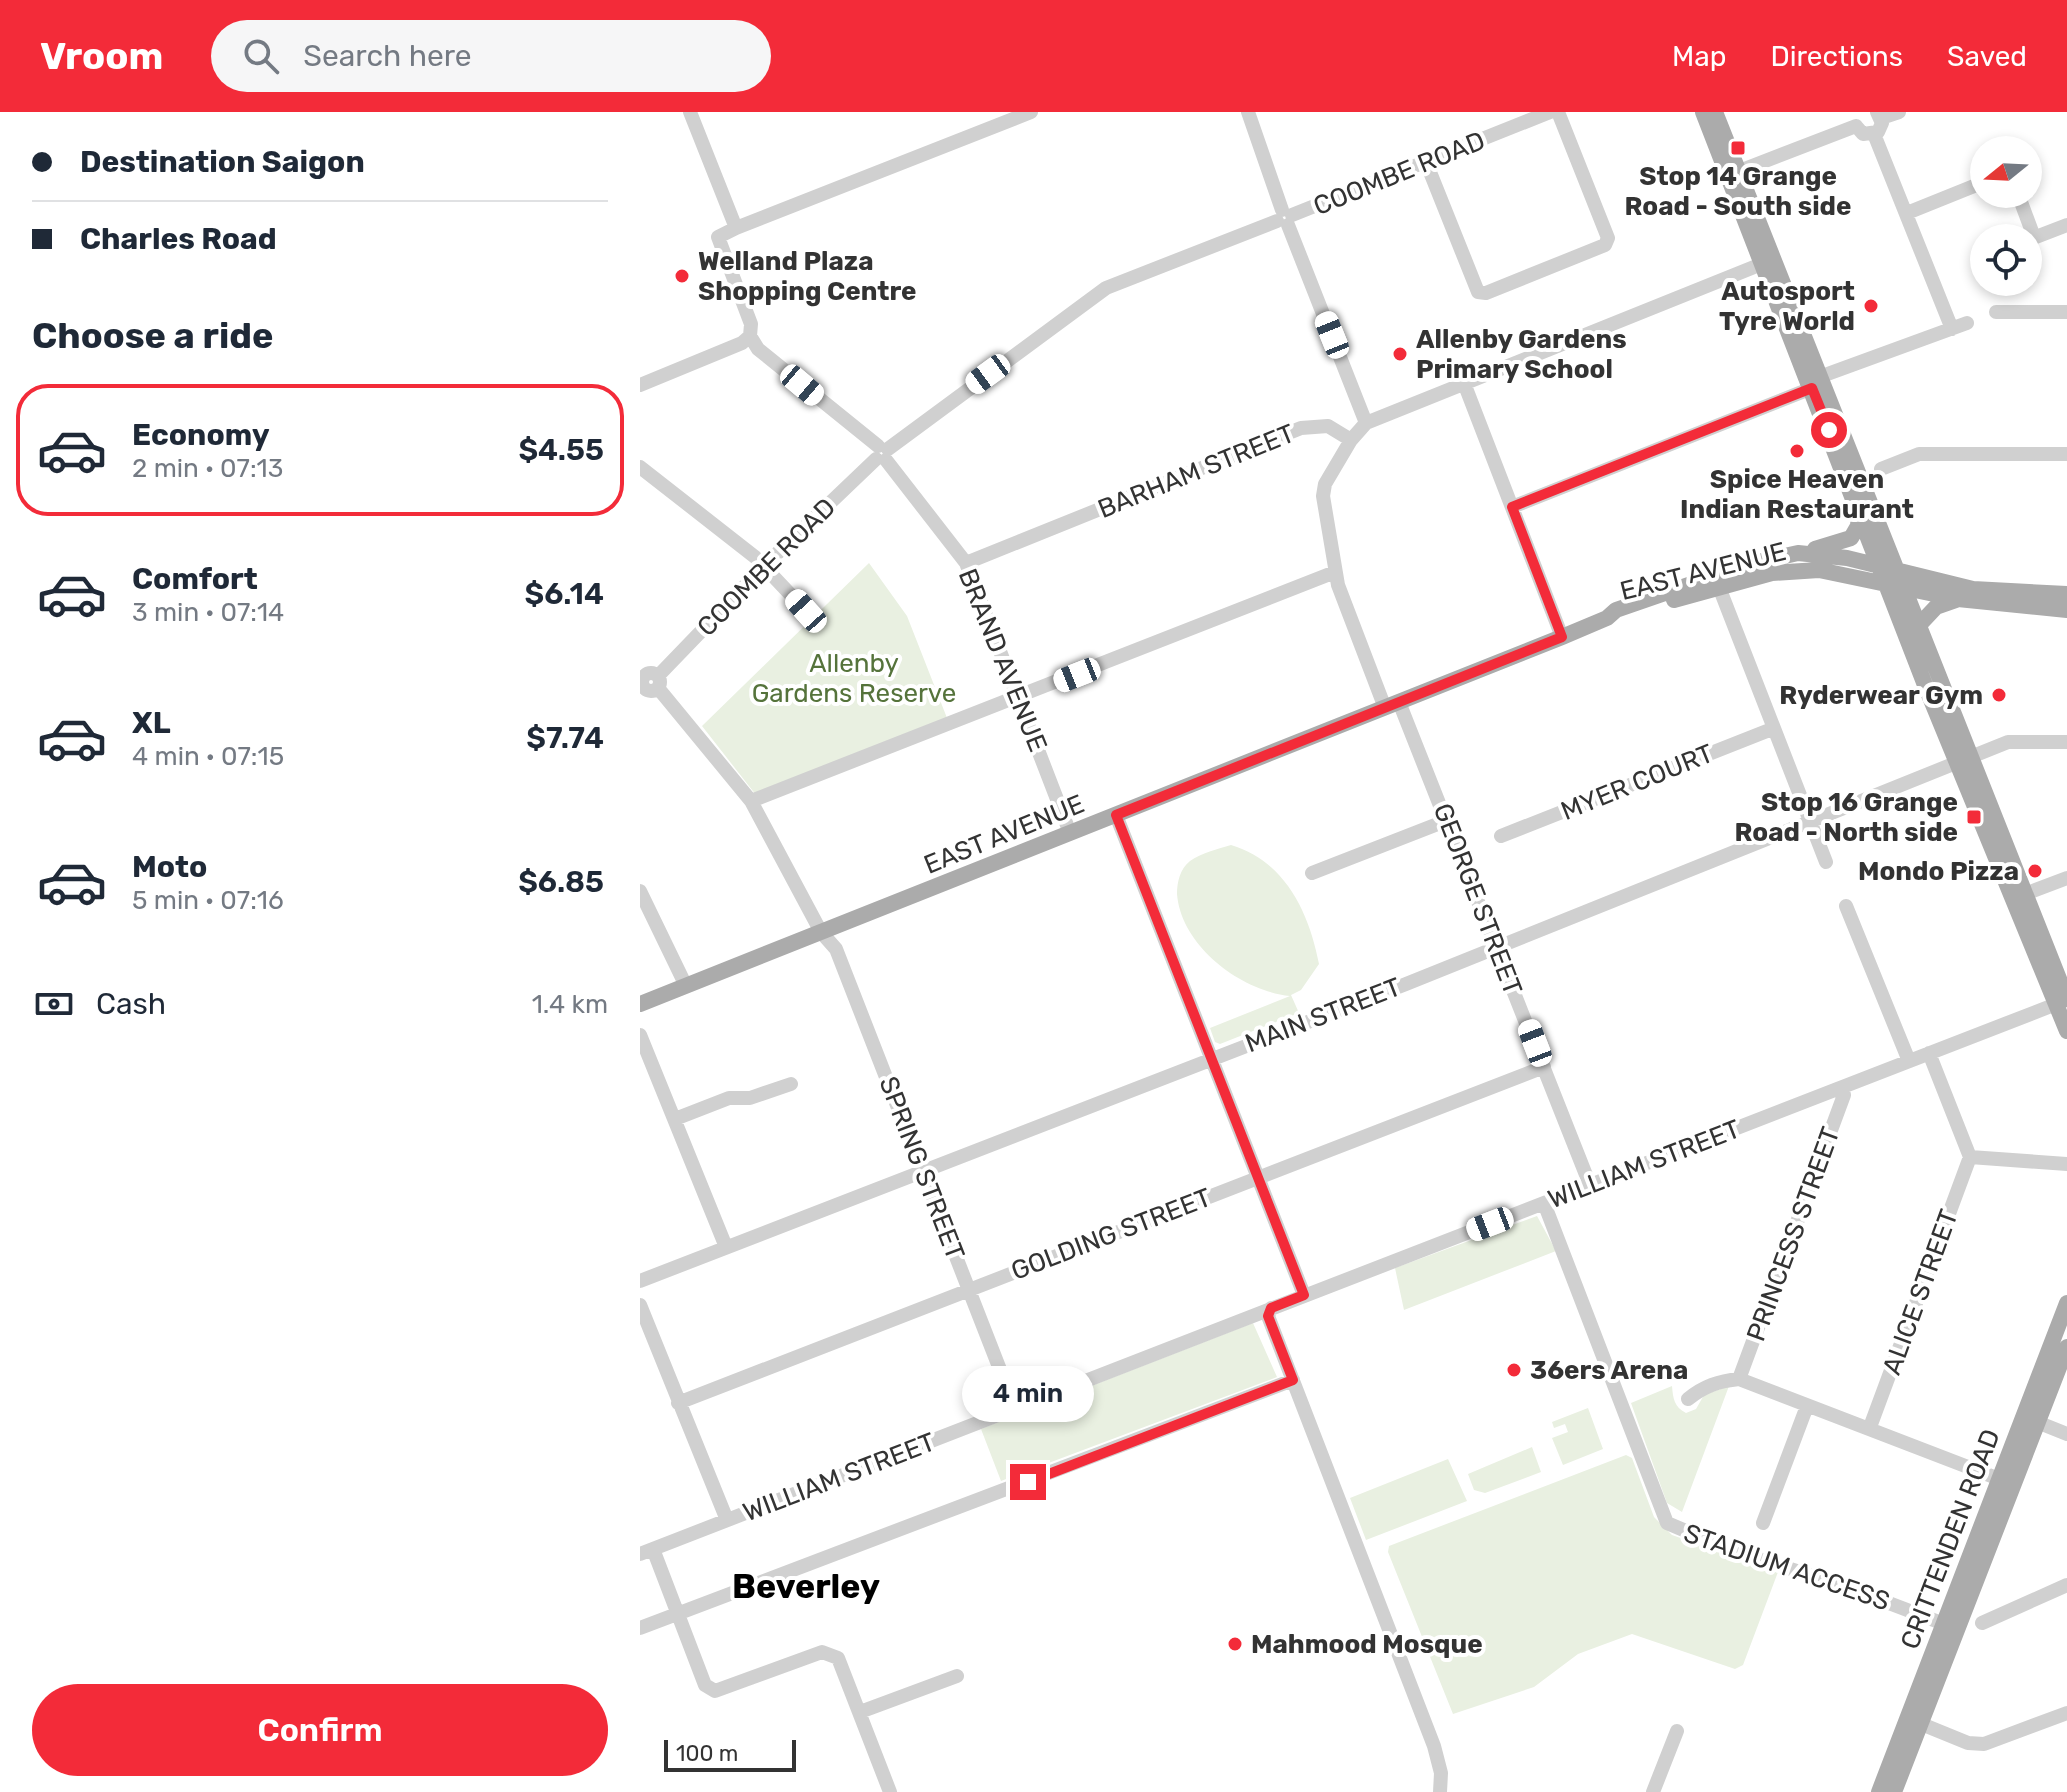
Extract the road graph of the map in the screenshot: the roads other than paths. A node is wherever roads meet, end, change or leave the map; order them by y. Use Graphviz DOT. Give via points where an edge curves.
graph roads {
  1 [pos="690,112"];
  2 [pos="1031,112"];
  3 [pos="1248,112"];
  4 [pos="1550,112"];
  5 [pos="1558,112"];
  6 [pos="1703,112"];
  7 [pos="1715,112"];
  8 [pos="1899,112"];
  9 [pos="1879,115"];
  10 [pos="1858,119"];
  11 [pos="1874,134"];
  12 [pos="1426,162"];
  13 [pos="1733,173"];
  14 [pos="1970,188"];
  15 [pos="1907,213"];
  16 [pos="1285,218"];
  17 [pos="2067,225"];
  18 [pos="736,228"];
  19 [pos="2042,234"];
  20 [pos="1769,262"];
  21 [pos="1996,312"];
  22 [pos="2067,312"];
  23 [pos="1967,323"];
  24 [pos="1952,329"];
  25 [pos="750,336"];
  26 [pos="1817,382"];
  27 [pos="1464,383"];
  28 [pos="640,385"];
  29 [pos="1366,423"];
  30 [pos="1351,440"];
  31 [pos="882,454"];
  32 [pos="2067,454"];
  33 [pos="640,467"];
  34 [pos="1881,469"];
  35 [pos="1512,507"];
  36 [pos="1859,511"];
  37 [pos="1798,553"];
  38 [pos="966,563"];
  39 [pos="764,566"];
  40 [pos="1335,572"];
  41 [pos="1892,576"];
  42 [pos="1719,587"];
  43 [pos="2067,594"];
  44 [pos="1958,599"];
  45 [pos="2067,610"];
  46 [pos="806,611"];
  47 [pos="1607,618"];
  48 [pos="1920,624"];
  49 [pos="1562,637"];
  50 [pos="648,682"];
  51 [pos="1020,698"];
  52 [pos="1392,705"];
  53 [pos="1772,729"];
  54 [pos="2067,742"];
  55 [pos="1966,760"];
  56 [pos="751,801"];
  57 [pos="1116,815"];
  58 [pos="1448,820"];
  59 [pos="1811,824"];
  60 [pos="1070,833"];
  61 [pos="1501,836"];
  62 [pos="1826,862"];
  63 [pos="1312,873"];
  64 [pos="2067,878"];
  65 [pos="640,891"];
  66 [pos="2025,894"];
  67 [pos="1846,906"];
  68 [pos="821,932"];
  69 [pos="1497,947"];
  70 [pos="686,986"];
  71 [pos="2063,1001"];
  72 [pos="640,1004"];
  73 [pos="2067,1031"];
  74 [pos="640,1035"];
  75 [pos="1929,1053"];
  76 [pos="1213,1057"];
  77 [pos="1909,1061"];
  78 [pos="1544,1067"];
  79 [pos="791,1084"];
  80 [pos="1842,1088"];
  81 [pos="675,1119"];
  82 [pos="1970,1157"];
  83 [pos="2067,1164"];
  84 [pos="924,1170"];
  85 [pos="1259,1176"];
  86 [pos="1590,1185"];
  87 [pos="1544,1203"];
  88 [pos="726,1247"];
  89 [pos="640,1281"];
  90 [pos="970,1289"];
  91 [pos="1304,1295"];
  92 [pos="2067,1303"];
  93 [pos="640,1305"];
  94 [pos="1271,1308"];
  95 [pos="2067,1347"];
  96 [pos="1739,1379"];
  97 [pos="1293,1380"];
  98 [pos="1688,1399"];
  99 [pos="678,1403"];
  100 [pos="1807,1406"];
  101 [pos="1015,1408"];
  102 [pos="2031,1420"];
  103 [pos="1870,1427"];
  104 [pos="2067,1434"];
  105 [pos="2007,1482"];
  106 [pos="727,1520"];
  107 [pos="1763,1523"];
  108 [pos="646,1552"];
  109 [pos="2067,1585"];
  110 [pos="678,1614"];
  111 [pos="1943,1623"];
  112 [pos="1982,1623"];
  113 [pos="640,1628"];
  114 [pos="1959,1630"];
  115 [pos="957,1676"];
  116 [pos="860,1712"];
  117 [pos="2067,1713"];
  118 [pos="1906,1718"];
  119 [pos="1922,1724"];
  120 [pos="1677,1731"];
  121 [pos="890,1792"];
  122 [pos="1440,1792"];
  123 [pos="1653,1792"];
  124 [pos="1879,1792"];
  125 [pos="1894,1792"];
  1 -- 18 [label="street"];
  2 -- 18 [label="street"];
  3 -- 16 [label="street"];
  4 -- 12 [label="street, COOMBE ROAD"];
  5 -- 12 [label="street" via="1608,238 1605,245 1486,293 1478,292"];
  6 -- 13 [label="main road"];
  7 -- 13 [label="main road"];
  8 -- 9 [label="street"];
  9 -- 11 [label="street" via="1881,127"];
  10 -- 11 [label="street" via="1863,134"];
  10 -- 13 [label="street"];
  11 -- 15 [label="street"];
  12 -- 16 [label="street, COOMBE ROAD"];
  13 -- 20 [label="main road"];
  14 -- 15 [label="street"];
  15 -- 24 [label="street"];
  16 -- 29 [label="street"];
  16 -- 31 [label="street, COOMBE ROAD" via="1106,288"];
  17 -- 19 [label="street"];
  18 -- 25 [label="street" via="718,237 751,324"];
  20 -- 26 [label="main road"];
  20 -- 27 [label="street"];
  21 -- 22 [label="street"];
  23 -- 24 [label="street"];
  24 -- 26 [label="street"];
  25 -- 28 [label="street"];
  25 -- 31 [label="street, BRAND AVENUE" via="758,349"];
  26 -- 35 [label="street"];
  26 -- 36 [label="main road"];
  26 -- 41 [label="main road"];
  27 -- 29 [label="street"];
  27 -- 35 [label="street"];
  29 -- 30 [label="street"];
  30 -- 38 [label="street, BARHAM STREET" via="1328,426 1301,428"];
  30 -- 40 [label="street, GEORGE STREET" via="1323,496"];
  31 -- 38 [label="street, BRAND AVENUE"];
  31 -- 39 [label="street, COOMBE ROAD"];
  32 -- 34 [label="street" via="1919,454"];
  33 -- 39 [label="street"];
  35 -- 49 [label="street"];
  36 -- 37 [label="main road" via="1856,531 1847,541"];
  36 -- 41 [label="main road"];
  37 -- 41 [label="main road, EAST AVENUE" via="1825,554"];
  37 -- 47 [label="main road, EAST AVENUE" via="1693,582"];
  38 -- 51 [label="street, BRAND AVENUE"];
  39 -- 46 [label="street"];
  39 -- 50 [label="street, COOMBE ROAD"];
  40 -- 51 [label="street"];
  40 -- 52 [label="street, GEORGE STREET"];
  41 -- 42 [label="main road, EAST AVENUE" via="1804,570"];
  41 -- 43 [label="main road" via="1973,589"];
  41 -- 44 [label="main road"];
  41 -- 48 [label="main road"];
  41 -- 55 [label="main road"];
  42 -- 47 [label="main road, EAST AVENUE" via="1620,619"];
  42 -- 53 [label="street"];
  44 -- 45 [label="main road"];
  44 -- 48 [label="main road" via="1936,607"];
  47 -- 49 [label="main road, EAST AVENUE"];
  48 -- 55 [label="main road"];
  49 -- 52 [label="main road, EAST AVENUE"];
  50 -- 56 [label="street, SPRING STREET"];
  51 -- 56 [label="street"];
  51 -- 60 [label="street, BRAND AVENUE"];
  52 -- 57 [label="main road, EAST AVENUE"];
  52 -- 58 [label="street, GEORGE STREET"];
  53 -- 59 [label="street"];
  53 -- 61 [label="street, MYER COURT"];
  54 -- 55 [label="street, MAIN STREET" via="2008,742"];
  55 -- 59 [label="street, MAIN STREET"];
  55 -- 66 [label="main road"];
  55 -- 71 [label="main road"];
  56 -- 68 [label="street, SPRING STREET"];
  57 -- 60 [label="main road, EAST AVENUE"];
  57 -- 76 [label="street"];
  58 -- 63 [label="street"];
  58 -- 69 [label="street, GEORGE STREET"];
  59 -- 62 [label="street"];
  59 -- 69 [label="street, MAIN STREET"];
  60 -- 68 [label="main road, EAST AVENUE"];
  64 -- 66 [label="street"];
  65 -- 70 [label="street"];
  66 -- 71 [label="main road"];
  67 -- 77 [label="street"];
  68 -- 70 [label="main road, EAST AVENUE"];
  68 -- 84 [label="street, SPRING STREET" via="836,949"];
  69 -- 76 [label="street, MAIN STREET"];
  69 -- 78 [label="street, GEORGE STREET"];
  70 -- 72 [label="main road, EAST AVENUE"];
  71 -- 73 [label="main road"];
  71 -- 75 [label="street, WILLIAM STREET"];
  74 -- 81 [label="street"];
  75 -- 77 [label="street, WILLIAM STREET"];
  75 -- 82 [label="street"];
  76 -- 84 [label="street, MAIN STREET"];
  76 -- 85 [label="street"];
  77 -- 80 [label="street, WILLIAM STREET"];
  78 -- 85 [label="street, GOLDING STREET"];
  78 -- 86 [label="street, GEORGE STREET"];
  79 -- 81 [label="street" via="750,1098 729,1098"];
  80 -- 86 [label="street, WILLIAM STREET"];
  80 -- 96 [label="street, PRINCESS STREET" via="1844,1095"];
  81 -- 88 [label="street"];
  82 -- 83 [label="street"];
  82 -- 103 [label="street, ALICE STREET"];
  84 -- 88 [label="street, MAIN STREET"];
  84 -- 90 [label="street, SPRING STREET"];
  85 -- 90 [label="street, GOLDING STREET"];
  85 -- 91 [label="street"];
  86 -- 87 [label="street, WILLIAM STREET"];
  87 -- 91 [label="street, WILLIAM STREET"];
  87 -- 111 [label="street, STADIUM ACCESS" via="1667,1523"];
  88 -- 89 [label="street, MAIN STREET"];
  90 -- 99 [label="street, GOLDING STREET"];
  90 -- 101 [label="street, SPRING STREET"];
  91 -- 94 [label="street, WILLIAM STREET"];
  92 -- 102 [label="main road, CRITTENDEN ROAD"];
  93 -- 99 [label="street"];
  94 -- 97 [label="street" via="1268,1316"];
  94 -- 101 [label="street, WILLIAM STREET"];
  95 -- 102 [label="main road, CRITTENDEN ROAD"];
  96 -- 98 [label="street" via="1700,1389"];
  96 -- 100 [label="street"];
  97 -- 110 [label="street"];
  97 -- 122 [label="street" via="1434,1746"];
  99 -- 106 [label="street"];
  100 -- 103 [label="street"];
  100 -- 107 [label="street"];
  101 -- 106 [label="street, WILLIAM STREET"];
  102 -- 104 [label="street"];
  102 -- 105 [label="main road, CRITTENDEN ROAD"];
  103 -- 105 [label="street"];
  105 -- 111 [label="main road, CRITTENDEN ROAD"];
  105 -- 114 [label="main road, CRITTENDEN ROAD"];
  106 -- 108 [label="street, WILLIAM STREET"];
  108 -- 110 [label="street"];
  109 -- 112 [label="street"];
  110 -- 113 [label="street"];
  110 -- 116 [label="street" via="709,1689 832,1653"];
  111 -- 114 [label="street, STADIUM ACCESS"];
  111 -- 118 [label="main road, CRITTENDEN ROAD"];
  114 -- 119 [label="main road, CRITTENDEN ROAD"];
  115 -- 116 [label="street"];
  116 -- 121 [label="street"];
  117 -- 119 [label="street" via="1984,1744"];
  118 -- 119 [label="street"];
  118 -- 124 [label="main road, CRITTENDEN ROAD"];
  119 -- 125 [label="main road, CRITTENDEN ROAD"];
  120 -- 123 [label="street"];
}
